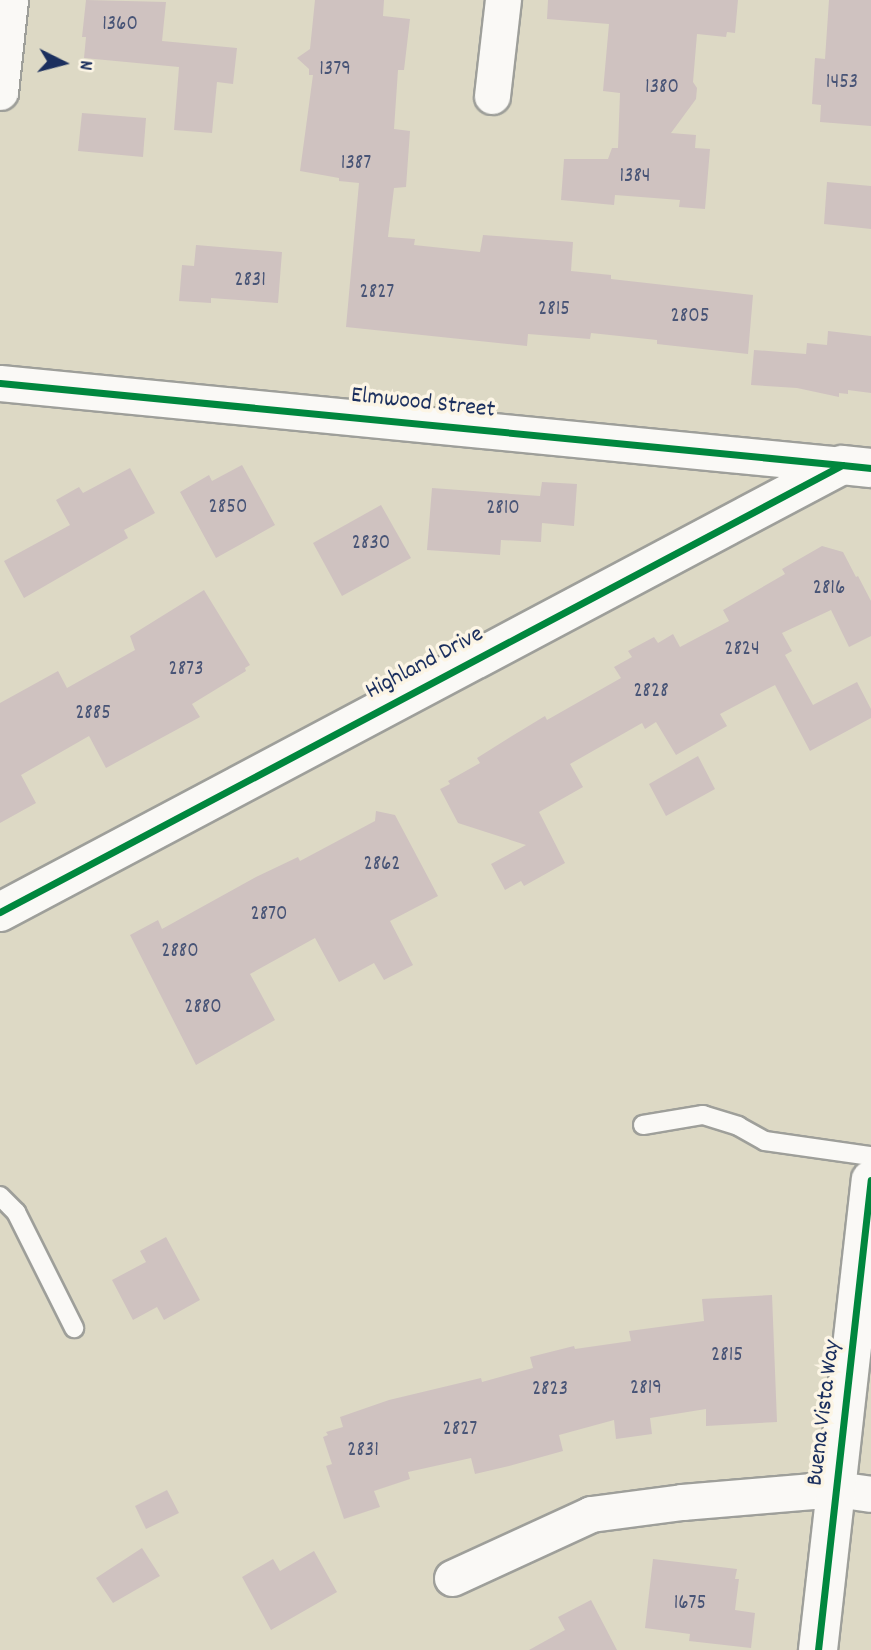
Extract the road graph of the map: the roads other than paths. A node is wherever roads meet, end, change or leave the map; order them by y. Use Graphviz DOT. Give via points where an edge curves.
graph roads {
  1 [pos="10,0"];
  2 [pos="503,0"];
  3 [pos="0,92"];
  4 [pos="492,96"];
  5 [pos="0,383"];
  6 [pos="856,466"];
  7 [pos="0,912"];
  8 [pos="643,1125"];
  9 [pos="871,1156"];
  10 [pos="871,1180"];
  11 [pos="0,1196"];
  12 [pos="74,1328"];
  13 [pos="853,1491"];
  14 [pos="452,1578"];
  15 [pos="818,1650"];
  1 -- 3 [label="street"];
  2 -- 4 [label="street"];
  5 -- 6 [label="street, Elmwood Street"];
  6 -- 7 [label="street, Highland Drive"];
  8 -- 9 [label="lane" via="703,1115 765,1141"];
  10 -- 13 [label="street, Buena Vista Way"];
  11 -- 12 [label="lane" via="16,1212"];
  13 -- 14 [label="street" via="682,1502 591,1514"];
  13 -- 15 [label="street, Buena Vista Way"];
}
